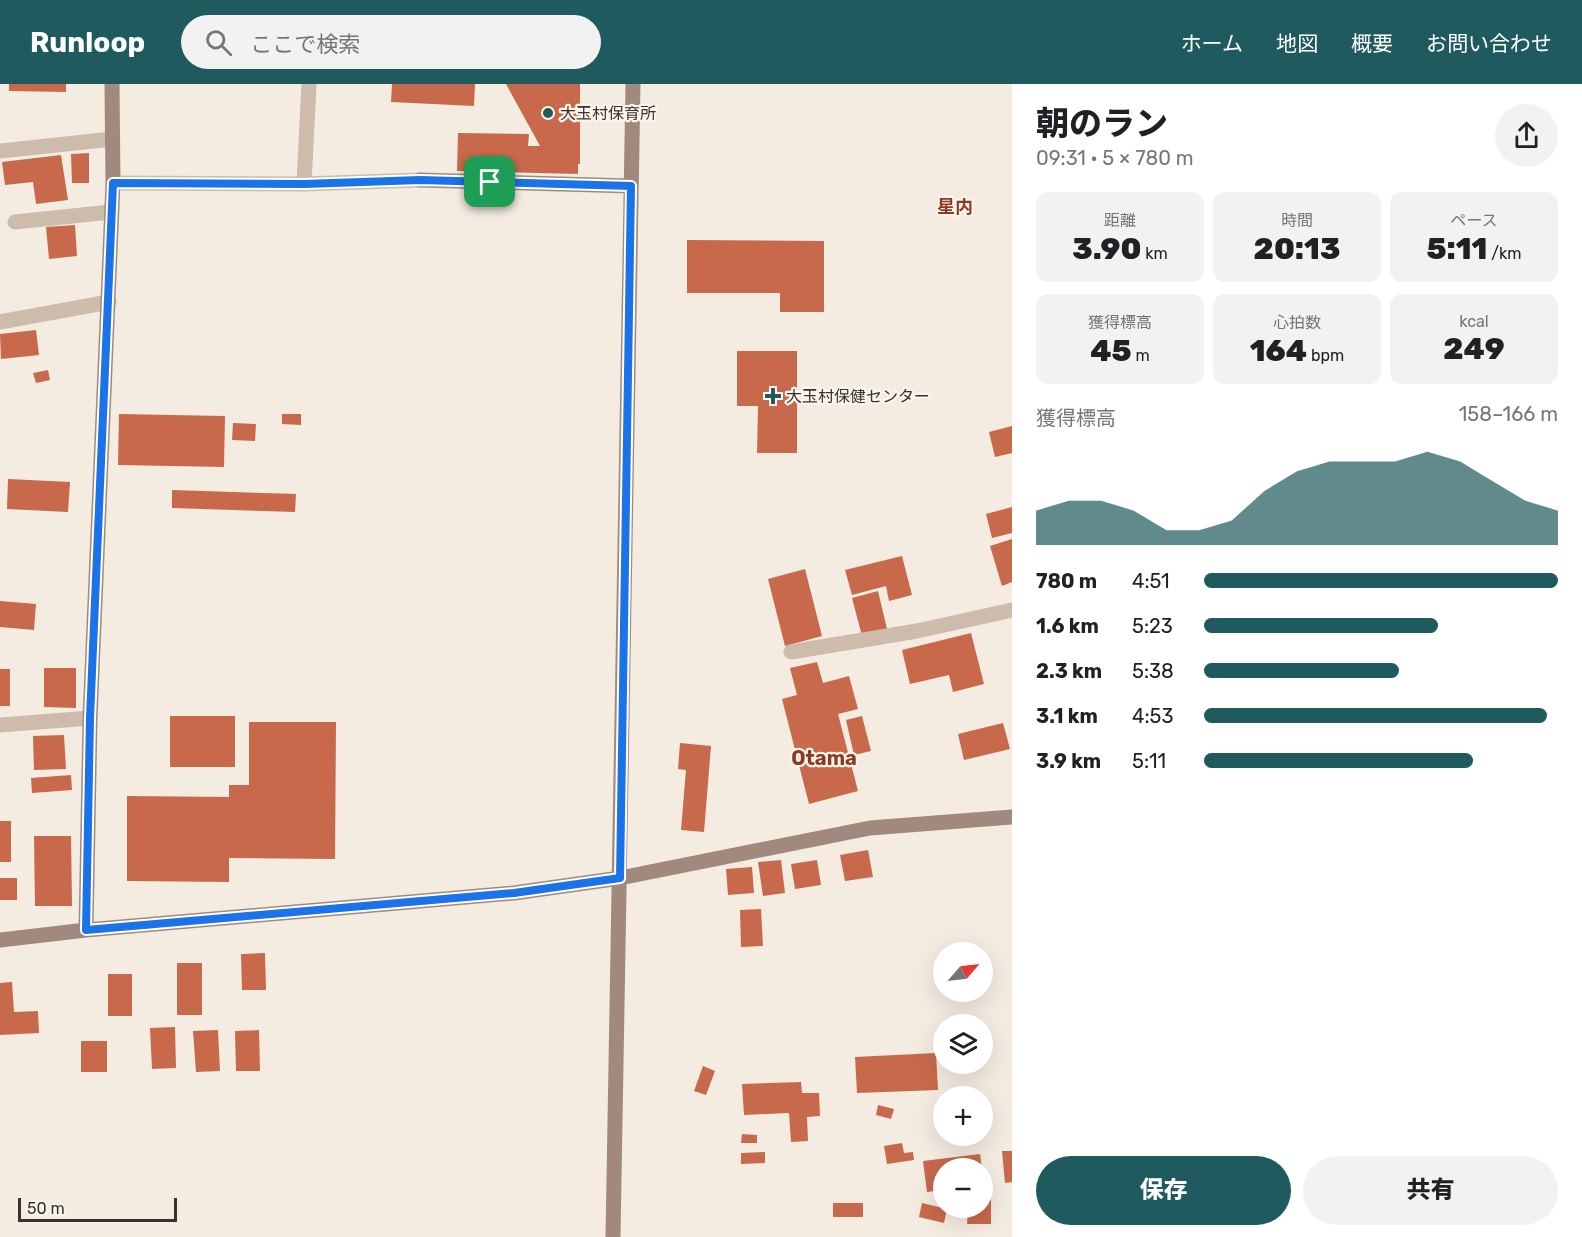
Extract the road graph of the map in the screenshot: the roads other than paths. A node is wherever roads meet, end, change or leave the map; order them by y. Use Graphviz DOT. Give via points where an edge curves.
graph roads {
  1 [pos="112,84"];
  2 [pos="309,84"];
  3 [pos="633,84"];
  4 [pos="112,139"];
  5 [pos="0,151"];
  6 [pos="113,183"];
  7 [pos="304,184"];
  8 [pos="631,186"];
  9 [pos="111,212"];
  10 [pos="15,222"];
  11 [pos="109,302"];
  12 [pos="0,322"];
  13 [pos="1012,610"];
  14 [pos="791,652"];
  15 [pos="90,718"];
  16 [pos="0,724"];
  17 [pos="1012,817"];
  18 [pos="620,878"];
  19 [pos="86,930"];
  20 [pos="0,940"];
  21 [pos="613,1237"];
  1 -- 4 [label="street"];
  2 -- 7 [label="street"];
  3 -- 8 [label="street"];
  4 -- 5 [label="street"];
  4 -- 6 [label="street"];
  6 -- 7 [label="street"];
  6 -- 9 [label="street"];
  7 -- 8 [label="street" via="420,180"];
  8 -- 18 [label="street"];
  9 -- 10 [label="street"];
  9 -- 11 [label="street"];
  11 -- 12 [label="street"];
  11 -- 15 [label="street"];
  13 -- 14 [label="street"];
  15 -- 16 [label="street"];
  15 -- 19 [label="street"];
  17 -- 18 [label="street" via="870,828"];
  18 -- 19 [label="street" via="514,893"];
  18 -- 21 [label="street"];
  19 -- 20 [label="street"];
}
